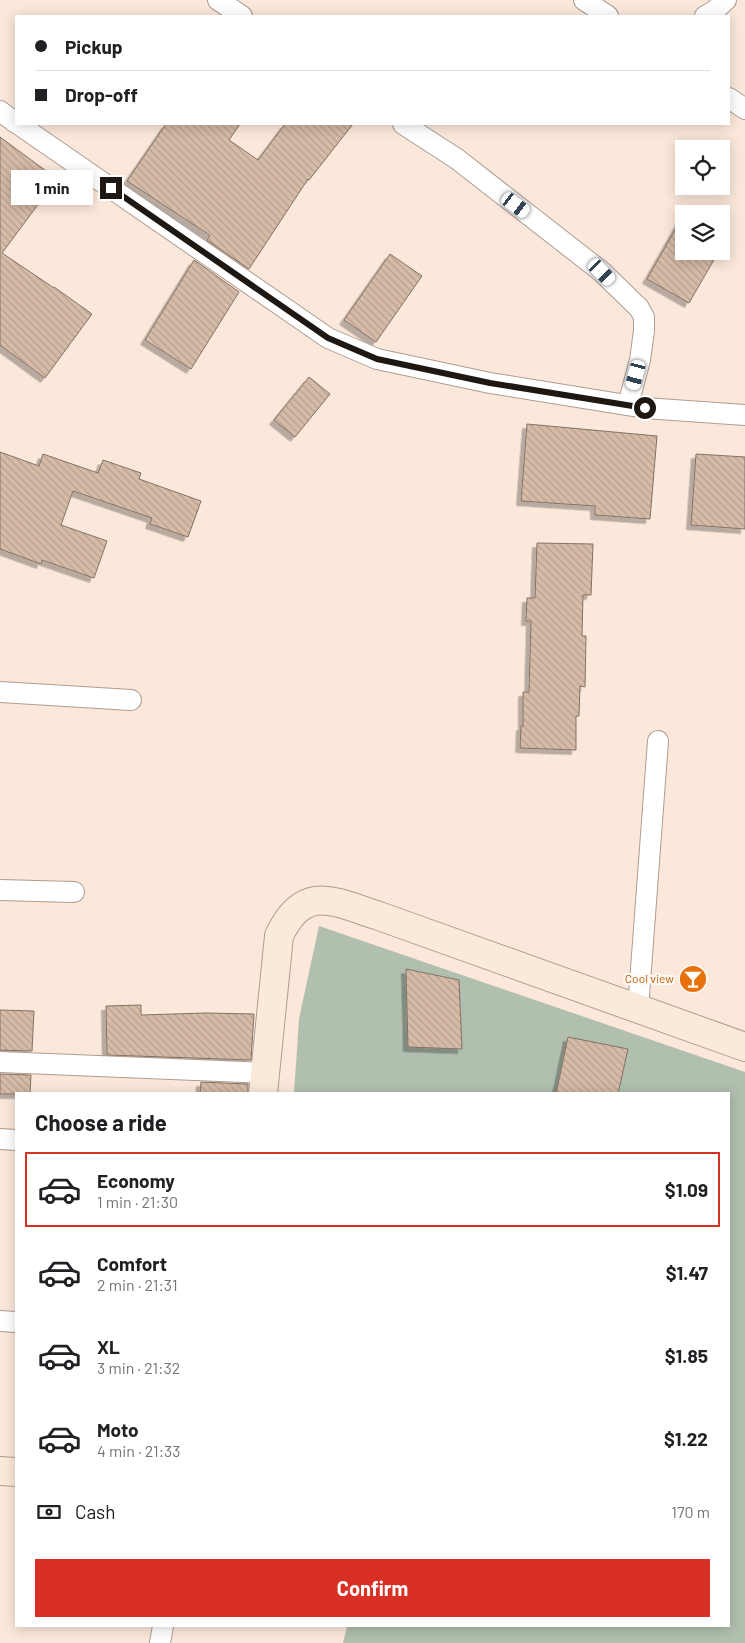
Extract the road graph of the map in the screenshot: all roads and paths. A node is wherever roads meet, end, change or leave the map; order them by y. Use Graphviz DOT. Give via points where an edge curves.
graph roads {
  1 [pos="218,0"];
  2 [pos="584,0"];
  3 [pos="726,0"];
  4 [pos="240,15"];
  5 [pos="606,15"];
  6 [pos="707,15"];
  7 [pos="730,99"];
  8 [pos="745,108"];
  9 [pos="0,111"];
  10 [pos="15,122"];
  11 [pos="20,125"];
  12 [pos="404,125"];
  13 [pos="628,405"];
  14 [pos="745,415"];
  15 [pos="0,692"];
  16 [pos="132,700"];
  17 [pos="658,741"];
  18 [pos="0,890"];
  19 [pos="74,892"];
  20 [pos="638,1009"];
  21 [pos="745,1047"];
  22 [pos="0,1062"];
  23 [pos="264,1083"];
  24 [pos="0,1140"];
  25 [pos="15,1140"];
  26 [pos="0,1321"];
  27 [pos="15,1322"];
  28 [pos="0,1471"];
  29 [pos="15,1472"];
  1 -- 4 [label="street"];
  2 -- 5 [label="street"];
  3 -- 6 [label="street"];
  7 -- 8 [label="street"];
  9 -- 10 [label="street"];
  11 -- 13 [label="street" via="328,338 377,359 490,383"];
  12 -- 13 [label="street" via="457,160 602,272 638,308 644,317 644,331"];
  13 -- 14 [label="street"];
  15 -- 16 [label="street"];
  17 -- 20 [label="street"];
  18 -- 19 [label="street"];
  20 -- 21 [label="street"];
  20 -- 23 [label="street" via="379,916 318,900 297,909 279,936"];
  22 -- 23 [label="street"];
  24 -- 25 [label="street"];
  26 -- 27 [label="street"];
  28 -- 29 [label="street"];
}
